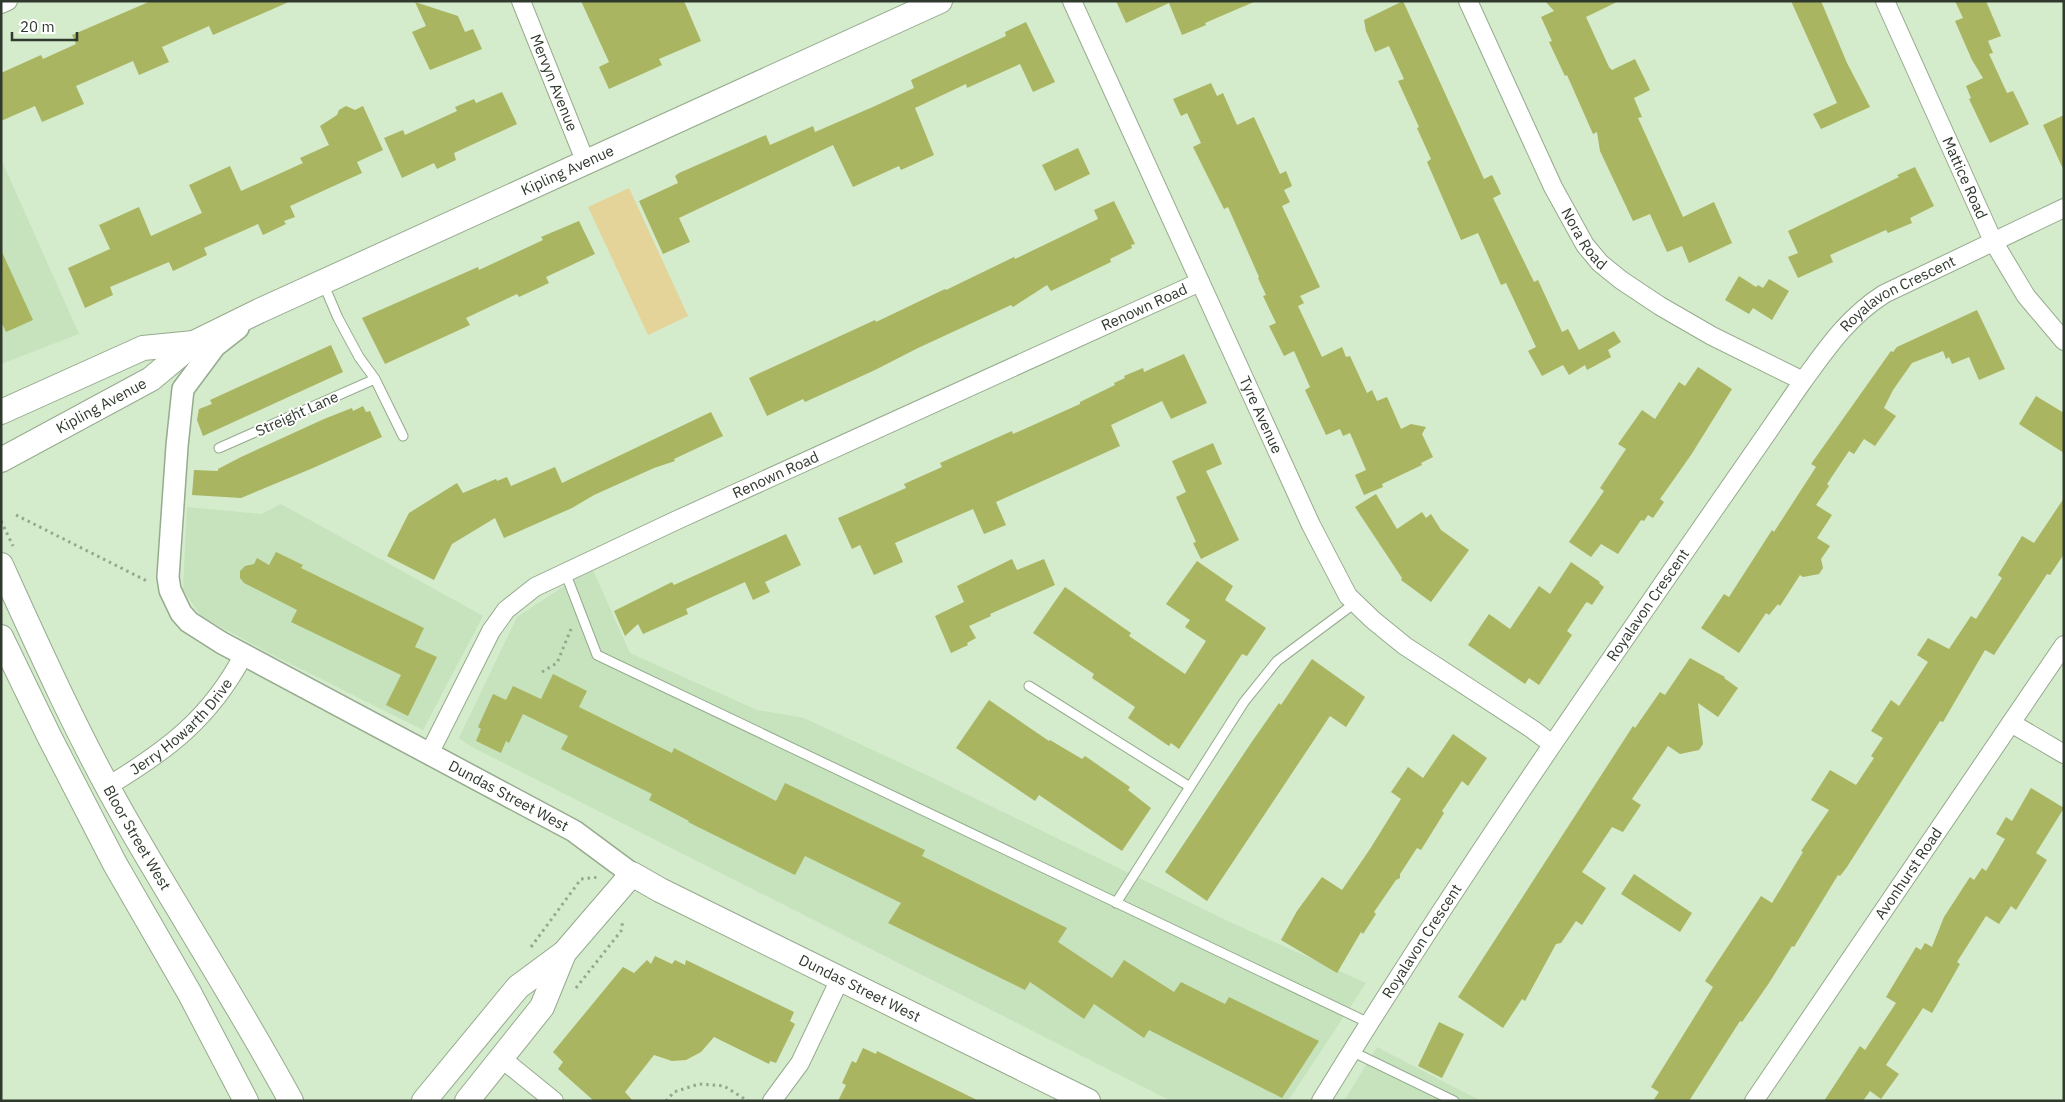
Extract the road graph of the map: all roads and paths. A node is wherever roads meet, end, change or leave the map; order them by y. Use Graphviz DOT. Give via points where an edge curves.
graph roads {
  1 [pos="8,1"];
  2 [pos="521,1"];
  3 [pos="940,1"];
  4 [pos="1072,1"];
  5 [pos="1468,1"];
  6 [pos="1885,1"];
  7 [pos="1,4"];
  8 [pos="586,163"];
  9 [pos="2064,208"];
  10 [pos="1993,241"];
  11 [pos="1200,282"];
  12 [pos="322,283"];
  13 [pos="259,311"];
  14 [pos="2064,341"];
  15 [pos="194,343"];
  16 [pos="375,379"];
  17 [pos="1803,382"];
  18 [pos="1,412"];
  19 [pos="403,436"];
  20 [pos="218,448"];
  21 [pos="1,460"];
  22 [pos="16,515"];
  23 [pos="1,565"];
  24 [pos="565,572"];
  25 [pos="151,583"];
  26 [pos="1355,603"];
  27 [pos="586,622"];
  28 [pos="1,637"];
  29 [pos="2064,645"];
  30 [pos="243,656"];
  31 [pos="542,672"];
  32 [pos="1029,686"];
  33 [pos="2011,723"];
  34 [pos="1552,744"];
  35 [pos="429,754"];
  36 [pos="2064,754"];
  37 [pos="108,786"];
  38 [pos="1190,787"];
  39 [pos="632,874"];
  40 [pos="1116,903"];
  41 [pos="624,918"];
  42 [pos="564,953"];
  43 [pos="840,979"];
  44 [pos="573,991"];
  45 [pos="1369,1022"];
  46 [pos="1351,1051"];
  47 [pos="501,1058"];
  48 [pos="246,1101"];
  49 [pos="291,1101"];
  50 [pos="424,1101"];
  51 [pos="467,1101"];
  52 [pos="554,1101"];
  53 [pos="666,1101"];
  54 [pos="748,1101"];
  55 [pos="772,1101"];
  56 [pos="1088,1101"];
  57 [pos="1321,1101"];
  58 [pos="1454,1101"];
  59 [pos="1754,1101"];
  1 -- 7 [label="street"];
  2 -- 8 [label="street, Mervyn Avenue"];
  3 -- 8 [label="main road, Kipling Avenue"];
  4 -- 11 [label="street, Tyre Avenue"];
  5 -- 17 [label="street, Nora Road" via="1553,187 1585,245 1600,263 1646,298"];
  6 -- 10 [label="street, Mattice Road"];
  8 -- 12 [label="main road, Kipling Avenue"];
  9 -- 10 [label="street, Royalavon Crescent"];
  10 -- 14 [label="street, Mattice Road" via="2026,296"];
  10 -- 17 [label="street, Royalavon Crescent" via="1884,294 1863,308"];
  11 -- 24 [label="street, Renown Road"];
  11 -- 26 [label="street, Tyre Avenue" via="1311,525 1348,596"];
  12 -- 13 [label="main road, Kipling Avenue"];
  12 -- 16 [label="lane" via="338,318"];
  13 -- 15 [label="main road, Kipling Avenue"];
  13 -- 30 [label="street, Dundas Street West" via="215,346 183,389 168,569 170,590 181,613"];
  15 -- 18 [label="main road, Kipling Avenue" via="144,348"];
  15 -- 21 [label="main road, Kipling Avenue" via="151,379"];
  16 -- 19 [label="lane"];
  16 -- 20 [label="lane, Streight Lane"];
  17 -- 34 [label="street, Royalavon Crescent"];
  22 -- 25 [label="path"];
  23 -- 37 [label="main road, Bloor Street West"];
  24 -- 27 [label="lane"];
  24 -- 35 [label="street, Renown Road" via="535,587 506,610 491,631"];
  26 -- 34 [label="street, Tyre Avenue" via="1405,646"];
  26 -- 38 [label="lane" via="1277,661 1244,702"];
  27 -- 31 [label="path" via="571,628 557,663"];
  27 -- 40 [label="lane" via="598,655"];
  28 -- 48 [label="main road, Bloor Street West" via="115,864 190,994"];
  29 -- 33 [label="street, Avonhurst Road"];
  30 -- 35 [label="street, Dundas Street West"];
  30 -- 37 [label="street, Jerry Howarth Drive" via="227,684 180,738"];
  32 -- 38 [label="lane"];
  33 -- 36 [label="street"];
  33 -- 59 [label="street, Avonhurst Road"];
  34 -- 45 [label="street, Royalavon Crescent"];
  35 -- 39 [label="street, Dundas Street West" via="574,831"];
  37 -- 49 [label="main road, Bloor Street West"];
  38 -- 40 [label="lane"];
  39 -- 42 [label="main road"];
  39 -- 43 [label="main road, Dundas Street West"];
  40 -- 45 [label="lane"];
  41 -- 44 [label="path" via="621,931"];
  42 -- 47 [label="main road" via="542,1006"];
  42 -- 50 [label="main road" via="518,987"];
  43 -- 55 [label="street" via="800,1063"];
  43 -- 56 [label="main road, Dundas Street West"];
  45 -- 46 [label="street, Royalavon Crescent"];
  46 -- 57 [label="street, Royalavon Crescent"];
  46 -- 58 [label="lane"];
  47 -- 51 [label="main road"];
  47 -- 52 [label="street"];
  53 -- 54 [label="path" via="674,1092 699,1084 724,1086"];
}
